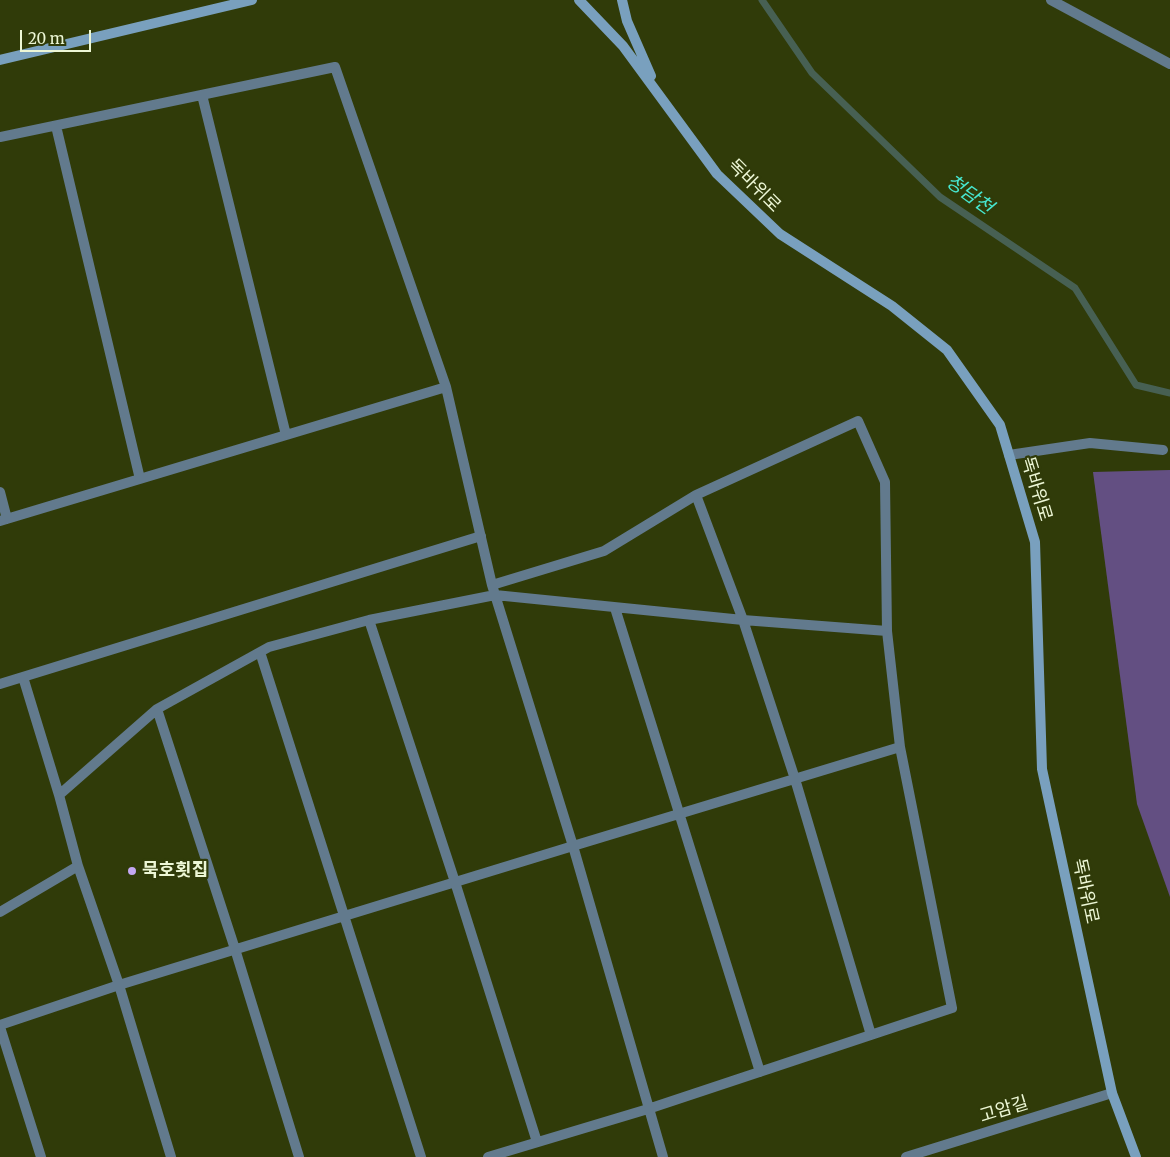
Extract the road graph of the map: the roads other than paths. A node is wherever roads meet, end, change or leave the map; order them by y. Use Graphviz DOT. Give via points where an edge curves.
graph roads {
  1 [pos="252,0"];
  2 [pos="579,0"];
  3 [pos="622,0"];
  4 [pos="1051,0"];
  5 [pos="0,60"];
  6 [pos="1170,64"];
  7 [pos="658,93"];
  8 [pos="202,95"];
  9 [pos="56,126"];
  10 [pos="0,138"];
  11 [pos="446,387"];
  12 [pos="286,435"];
  13 [pos="1163,450"];
  14 [pos="1009,455"];
  15 [pos="140,479"];
  16 [pos="0,492"];
  17 [pos="696,495"];
  18 [pos="4,520"];
  19 [pos="481,536"];
  20 [pos="493,590"];
  21 [pos="615,608"];
  22 [pos="368,620"];
  23 [pos="743,620"];
  24 [pos="887,631"];
  25 [pos="260,652"];
  26 [pos="22,677"];
  27 [pos="0,684"];
  28 [pos="157,709"];
  29 [pos="900,747"];
  30 [pos="795,780"];
  31 [pos="59,796"];
  32 [pos="681,814"];
  33 [pos="573,846"];
  34 [pos="78,866"];
  35 [pos="455,882"];
  36 [pos="0,912"];
  37 [pos="345,916"];
  38 [pos="235,949"];
  39 [pos="120,985"];
  40 [pos="0,1026"];
  41 [pos="871,1035"];
  42 [pos="760,1072"];
  43 [pos="1112,1093"];
  44 [pos="648,1109"];
  45 [pos="537,1142"];
  46 [pos="41,1157"];
  47 [pos="171,1157"];
  48 [pos="299,1157"];
  49 [pos="421,1157"];
  50 [pos="488,1157"];
  51 [pos="663,1157"];
  52 [pos="906,1157"];
  53 [pos="1136,1157"];
  1 -- 5 [label="main road"];
  2 -- 7 [label="main road, 독바위로" via="623,46"];
  3 -- 7 [label="main road" via="627,21"];
  4 -- 6 [label="street"];
  7 -- 14 [label="main road, 독바위로" via="717,174 780,234 892,306 947,350 1000,424"];
  8 -- 9 [label="street"];
  8 -- 11 [label="street" via="335,67"];
  8 -- 12 [label="street"];
  9 -- 10 [label="street"];
  9 -- 15 [label="street"];
  11 -- 12 [label="street"];
  11 -- 19 [label="street"];
  12 -- 15 [label="street"];
  13 -- 14 [label="street" via="1090,442"];
  14 -- 43 [label="main road, 독바위로" via="1035,542 1042,769"];
  15 -- 18 [label="street"];
  16 -- 18 [label="street"];
  17 -- 20 [label="street" via="604,551"];
  17 -- 23 [label="street"];
  17 -- 24 [label="street" via="858,420 885,482"];
  19 -- 20 [label="street"];
  19 -- 26 [label="street"];
  20 -- 21 [label="street"];
  20 -- 22 [label="street"];
  20 -- 33 [label="street"];
  21 -- 23 [label="street"];
  21 -- 32 [label="street"];
  22 -- 25 [label="street"];
  22 -- 35 [label="street"];
  23 -- 24 [label="street"];
  23 -- 30 [label="street"];
  24 -- 29 [label="street"];
  25 -- 28 [label="street"];
  25 -- 37 [label="street"];
  26 -- 27 [label="street"];
  26 -- 31 [label="street"];
  28 -- 31 [label="street"];
  28 -- 38 [label="street"];
  29 -- 30 [label="street"];
  29 -- 41 [label="street" via="952,1008"];
  30 -- 32 [label="street"];
  30 -- 41 [label="street"];
  31 -- 34 [label="street"];
  32 -- 33 [label="street"];
  32 -- 42 [label="street"];
  33 -- 35 [label="street"];
  33 -- 44 [label="street"];
  34 -- 36 [label="street"];
  34 -- 39 [label="street"];
  35 -- 37 [label="street"];
  35 -- 45 [label="street"];
  37 -- 38 [label="street"];
  37 -- 49 [label="street"];
  38 -- 39 [label="street"];
  38 -- 48 [label="street"];
  39 -- 40 [label="street"];
  39 -- 47 [label="street"];
  40 -- 46 [label="street"];
  41 -- 42 [label="street"];
  42 -- 44 [label="street"];
  43 -- 52 [label="street, 고암길"];
  43 -- 53 [label="main road, 독바위로"];
  44 -- 45 [label="street"];
  44 -- 51 [label="street"];
  45 -- 50 [label="street"];
}
